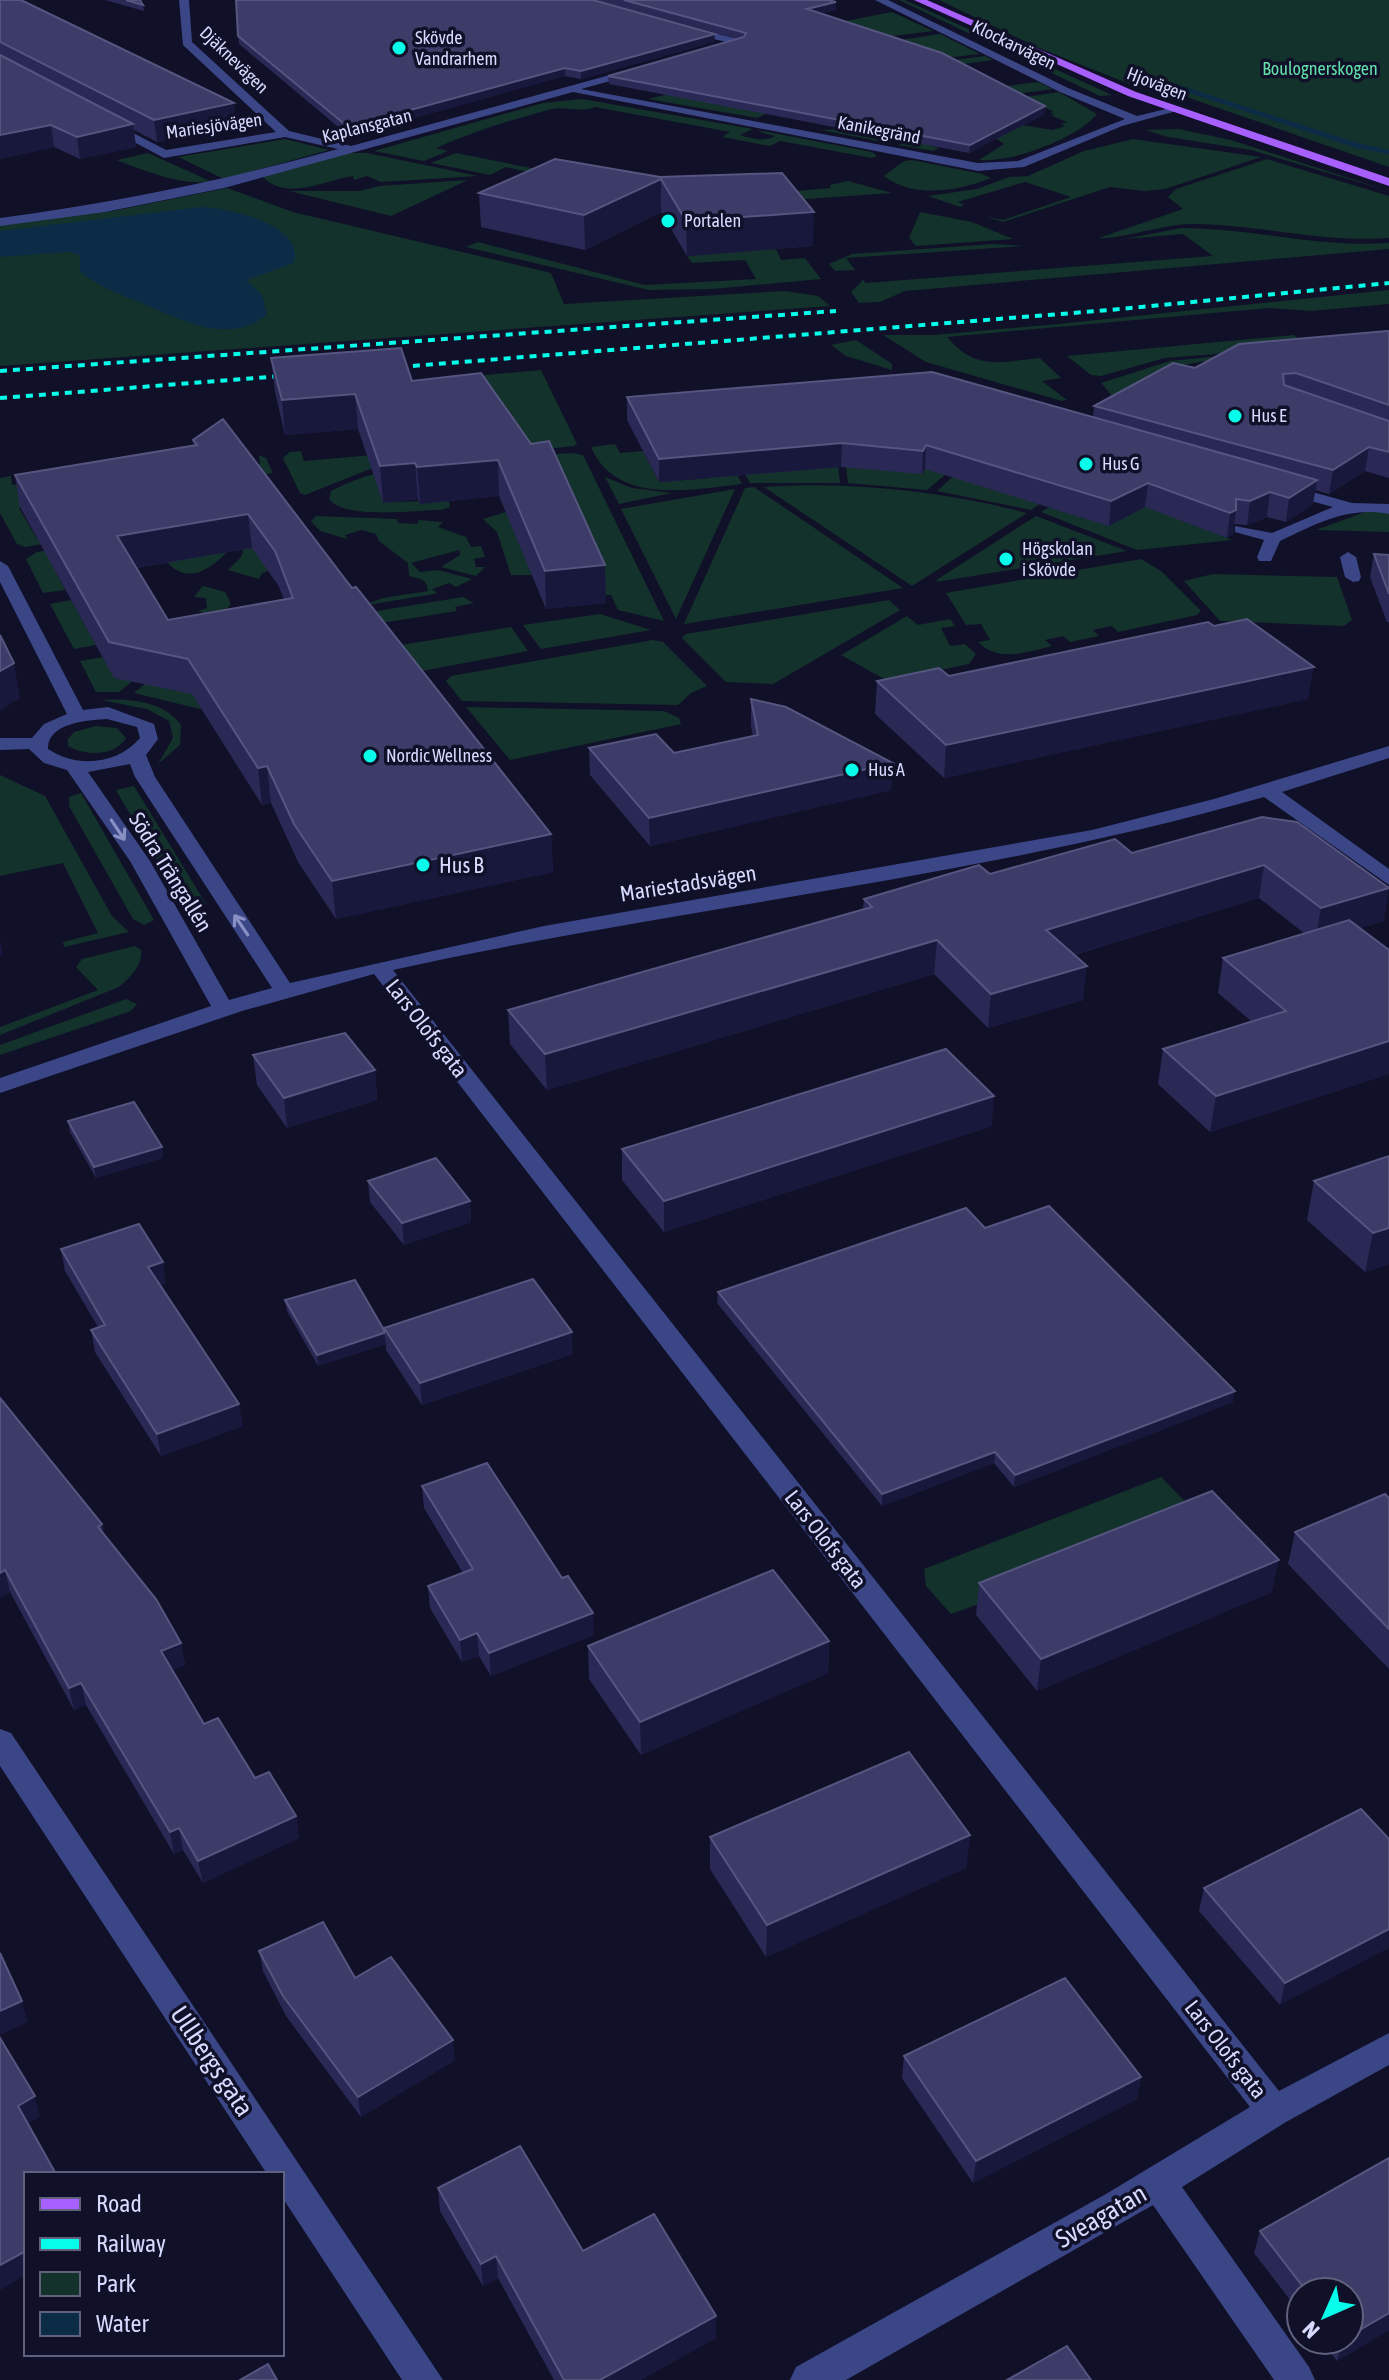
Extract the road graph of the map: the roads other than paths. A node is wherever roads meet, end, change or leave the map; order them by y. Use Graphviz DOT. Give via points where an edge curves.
graph roads {
  1 [pos="184,0"];
  2 [pos="880,0"];
  3 [pos="919,0"];
  4 [pos="679,27"];
  5 [pos="711,49"];
  6 [pos="655,65"];
  7 [pos="571,91"];
  8 [pos="1174,110"];
  9 [pos="90,114"];
  10 [pos="1135,119"];
  11 [pos="285,134"];
  12 [pos="356,149"];
  13 [pos="1389,182"];
  14 [pos="0,222"];
  15 [pos="1274,486"];
  16 [pos="1347,506"];
  17 [pos="1389,509"];
  18 [pos="1241,529"];
  19 [pos="1273,538"];
  20 [pos="1265,557"];
  21 [pos="1348,557"];
  22 [pos="0,566"];
  23 [pos="1353,577"];
  24 [pos="77,716"];
  25 [pos="38,743"];
  26 [pos="0,744"];
  27 [pos="1389,752"];
  28 [pos="136,754"];
  29 [pos="74,766"];
  30 [pos="1269,791"];
  31 [pos="1389,879"];
  32 [pos="379,967"];
  33 [pos="284,990"];
  34 [pos="222,1007"];
  35 [pos="0,1086"];
  36 [pos="0,1741"];
  37 [pos="1389,2048"];
  38 [pos="1274,2111"];
  39 [pos="1158,2183"];
  40 [pos="424,2380"];
  41 [pos="809,2380"];
  42 [pos="1296,2380"];
  1 -- 11 [label="street, Djäknevägen" via="185,39 190,46"];
  2 -- 10 [label="street, Klockarvägen"];
  3 -- 8 [label="main road, Hjovägen"];
  4 -- 5 [label="street" via="738,42"];
  6 -- 7 [label="street, Kaplansgatan"];
  7 -- 10 [label="street, Kanikegränd" via="978,167 1020,164"];
  7 -- 12 [label="street, Kaplansgatan"];
  8 -- 10 [label="street, Kanikegränd"];
  8 -- 13 [label="main road, Hjovägen"];
  9 -- 11 [label="street, Mariesjövägen" via="164,154"];
  11 -- 12 [label="street, Mariesjövägen"];
  12 -- 14 [label="street, Kaplansgatan" via="200,190"];
  15 -- 16 [label="street"];
  16 -- 17 [label="street"];
  16 -- 19 [label="street"];
  18 -- 19 [label="street"];
  19 -- 20 [label="street"];
  21 -- 23 [label="street"];
  22 -- 24 [label="street"];
  24 -- 25 [label="street" via="50,727"];
  24 -- 28 [label="street" via="108,713 145,724 149,739"];
  25 -- 26 [label="street"];
  25 -- 29 [label="street" via="46,758"];
  27 -- 30 [label="street, Mariestadsvägen"];
  28 -- 29 [label="street" via="107,764"];
  33 -- 28 [label="street, Södra Trängallén, one-way" via="145,777"];
  29 -- 34 [label="street, Södra Trängallén, one-way" via="140,861"];
  30 -- 31 [label="street"];
  30 -- 32 [label="street, Mariestadsvägen" via="1053,844 600,922"];
  32 -- 33 [label="street, Mariestadsvägen"];
  32 -- 38 [label="street, Lars Olofs gata"];
  33 -- 34 [label="street, Mariestadsvägen"];
  34 -- 35 [label="street, Mariestadsvägen"];
  36 -- 40 [label="street, Ullbergs gata"];
  37 -- 38 [label="street, Sveagatan"];
  38 -- 39 [label="street, Sveagatan"];
  39 -- 41 [label="street, Sveagatan"];
  39 -- 42 [label="street"];
}
